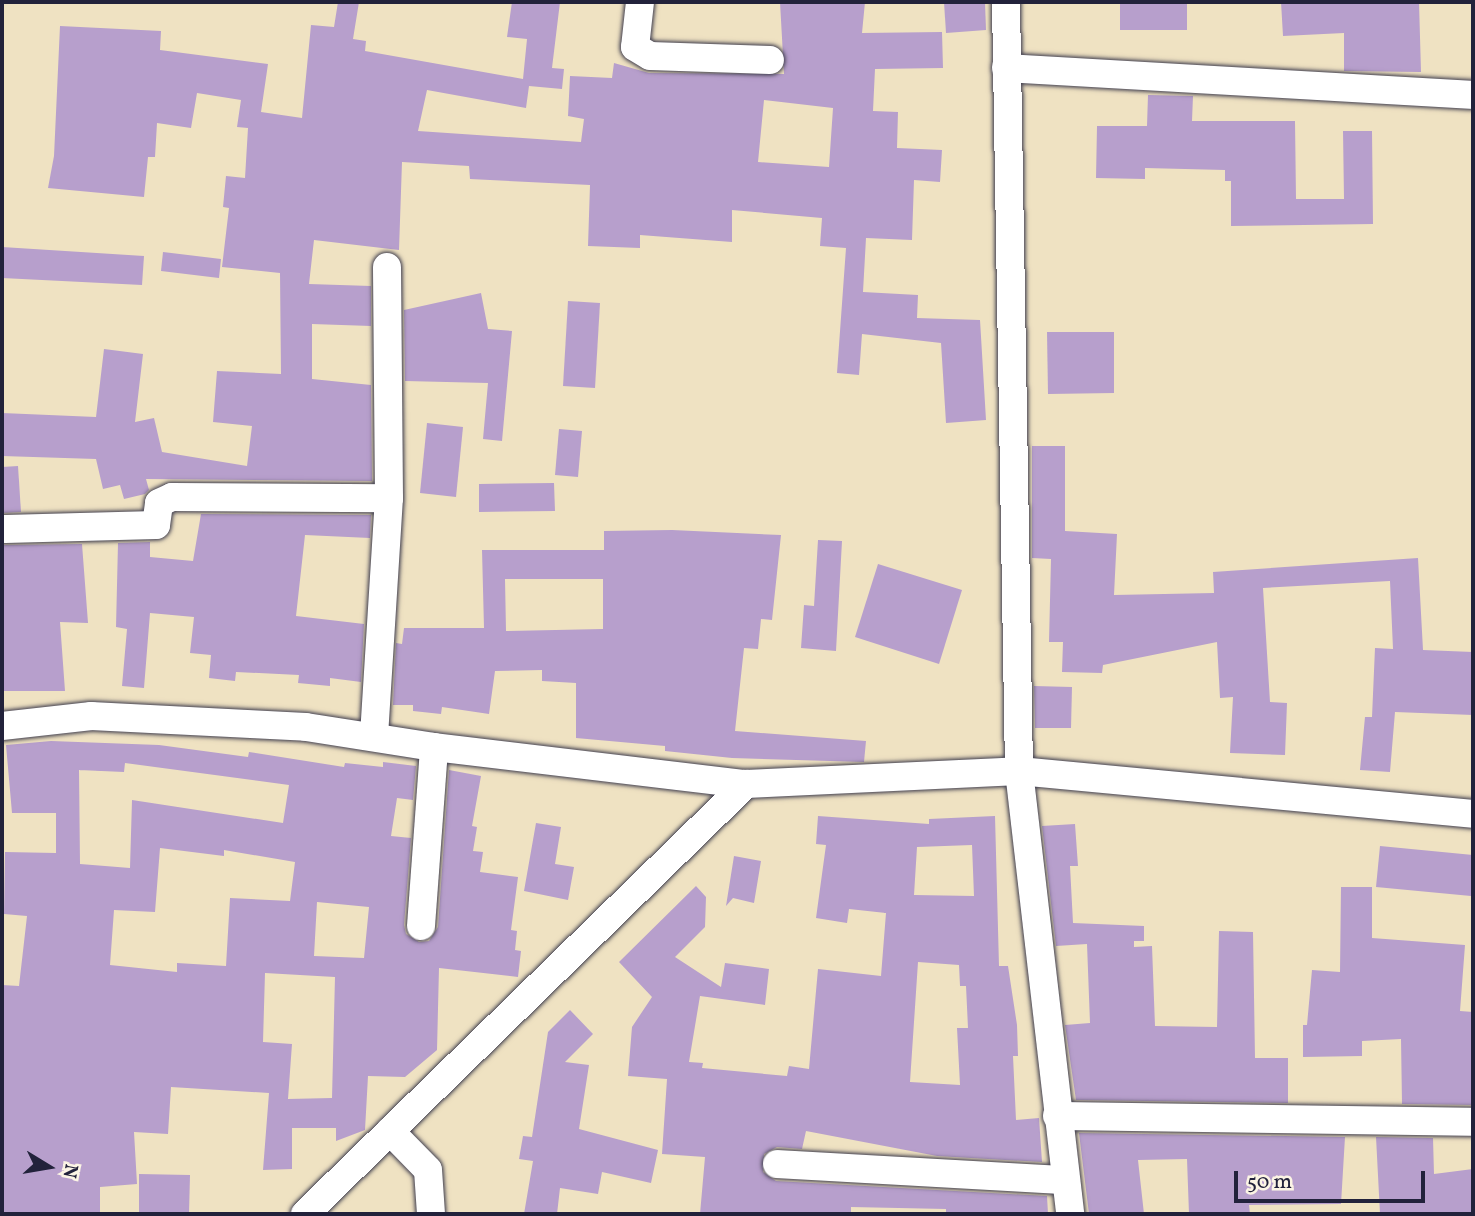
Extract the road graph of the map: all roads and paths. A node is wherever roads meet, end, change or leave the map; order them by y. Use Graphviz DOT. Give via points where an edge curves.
graph roads {
  1 [pos="639,2"];
  2 [pos="1006,2"];
  3 [pos="770,60"];
  4 [pos="1006,68"];
  5 [pos="1473,95"];
  6 [pos="387,267"];
  7 [pos="388,498"];
  8 [pos="5,529"];
  9 [pos="2,726"];
  10 [pos="374,736"];
  11 [pos="434,747"];
  12 [pos="1019,771"];
  13 [pos="746,784"];
  14 [pos="1473,814"];
  15 [pos="421,926"];
  16 [pos="1058,1116"];
  17 [pos="1473,1122"];
  18 [pos="390,1132"];
  19 [pos="778,1164"];
  20 [pos="1066,1180"];
  21 [pos="305,1214"];
  22 [pos="432,1214"];
  23 [pos="1070,1214"];
  1 -- 3 [label="street" via="635,47 650,56"];
  2 -- 4 [label="street"];
  4 -- 5 [label="street"];
  4 -- 12 [label="street"];
  6 -- 7 [label="street"];
  7 -- 8 [label="street" via="172,497 159,503 156,525"];
  7 -- 10 [label="street"];
  9 -- 10 [label="street" via="91,716 306,727"];
  10 -- 11 [label="street"];
  11 -- 13 [label="street"];
  11 -- 15 [label="street"];
  12 -- 13 [label="street"];
  12 -- 14 [label="street"];
  12 -- 16 [label="street"];
  13 -- 18 [label="street"];
  16 -- 17 [label="street"];
  16 -- 20 [label="street"];
  18 -- 21 [label="street"];
  18 -- 22 [label="street" via="428,1170"];
  19 -- 20 [label="street"];
  20 -- 23 [label="street"];
}
